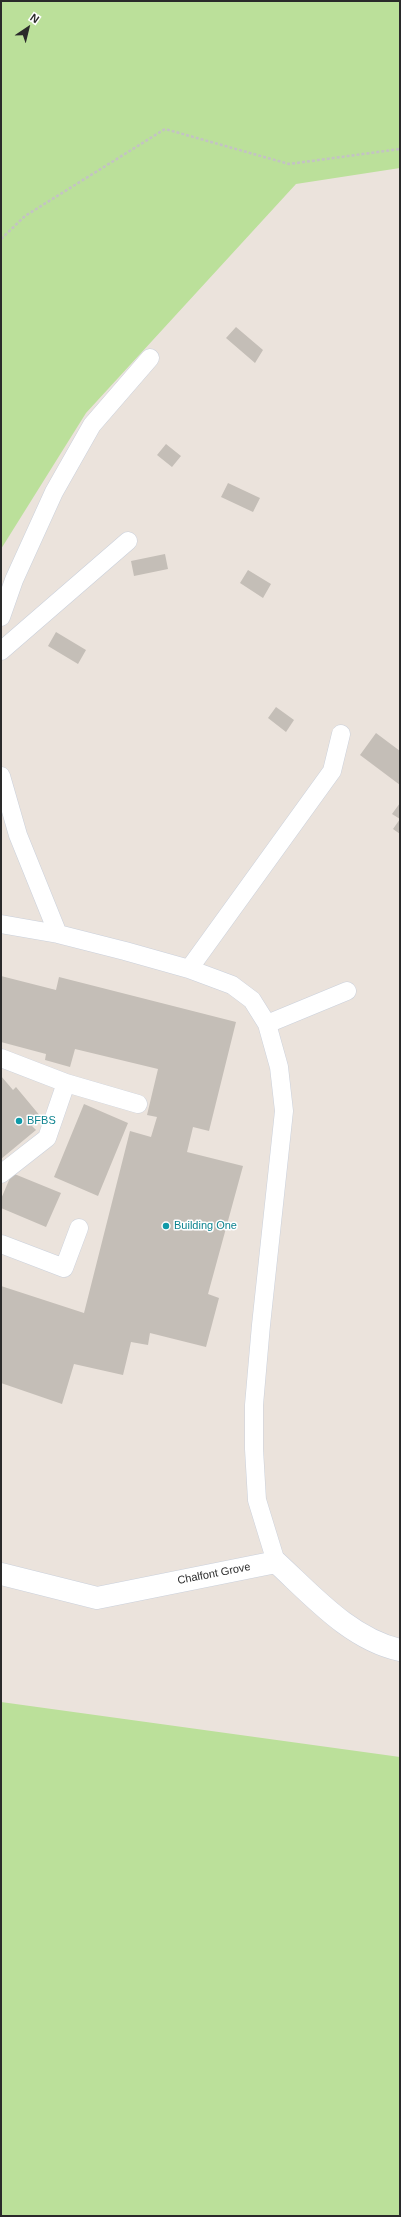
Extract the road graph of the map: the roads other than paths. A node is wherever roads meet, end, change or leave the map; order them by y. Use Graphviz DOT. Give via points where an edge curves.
graph roads {
  1 [pos="150,358"];
  2 [pos="128,541"];
  3 [pos="1,617"];
  4 [pos="1,651"];
  5 [pos="341,734"];
  6 [pos="1,776"];
  7 [pos="1,924"];
  8 [pos="58,934"];
  9 [pos="189,969"];
  10 [pos="347,991"];
  11 [pos="267,1024"];
  12 [pos="1,1058"];
  13 [pos="66,1083"];
  14 [pos="138,1104"];
  15 [pos="1,1174"];
  16 [pos="79,1228"];
  17 [pos="1,1244"];
  18 [pos="276,1562"];
  19 [pos="1,1574"];
  20 [pos="400,1650"];
  1 -- 3 [label="lane" via="89,432 54,492 14,580"];
  2 -- 4 [label="lane"];
  5 -- 9 [label="lane" via="332,771"];
  6 -- 8 [label="lane" via="18,835"];
  7 -- 8 [label="lane"];
  8 -- 9 [label="lane"];
  9 -- 11 [label="lane" via="232,985 252,1000"];
  10 -- 11 [label="lane"];
  11 -- 18 [label="lane" via="280,1067 284,1111 261,1325 254,1405 254,1449 257,1500"];
  12 -- 13 [label="lane"];
  13 -- 14 [label="lane"];
  13 -- 15 [label="lane" via="47,1138"];
  16 -- 17 [label="lane" via="64,1268"];
  18 -- 19 [label="street, Chalfont Grove" via="97,1598"];
  18 -- 20 [label="street" via="352,1628 385,1647"];
}
